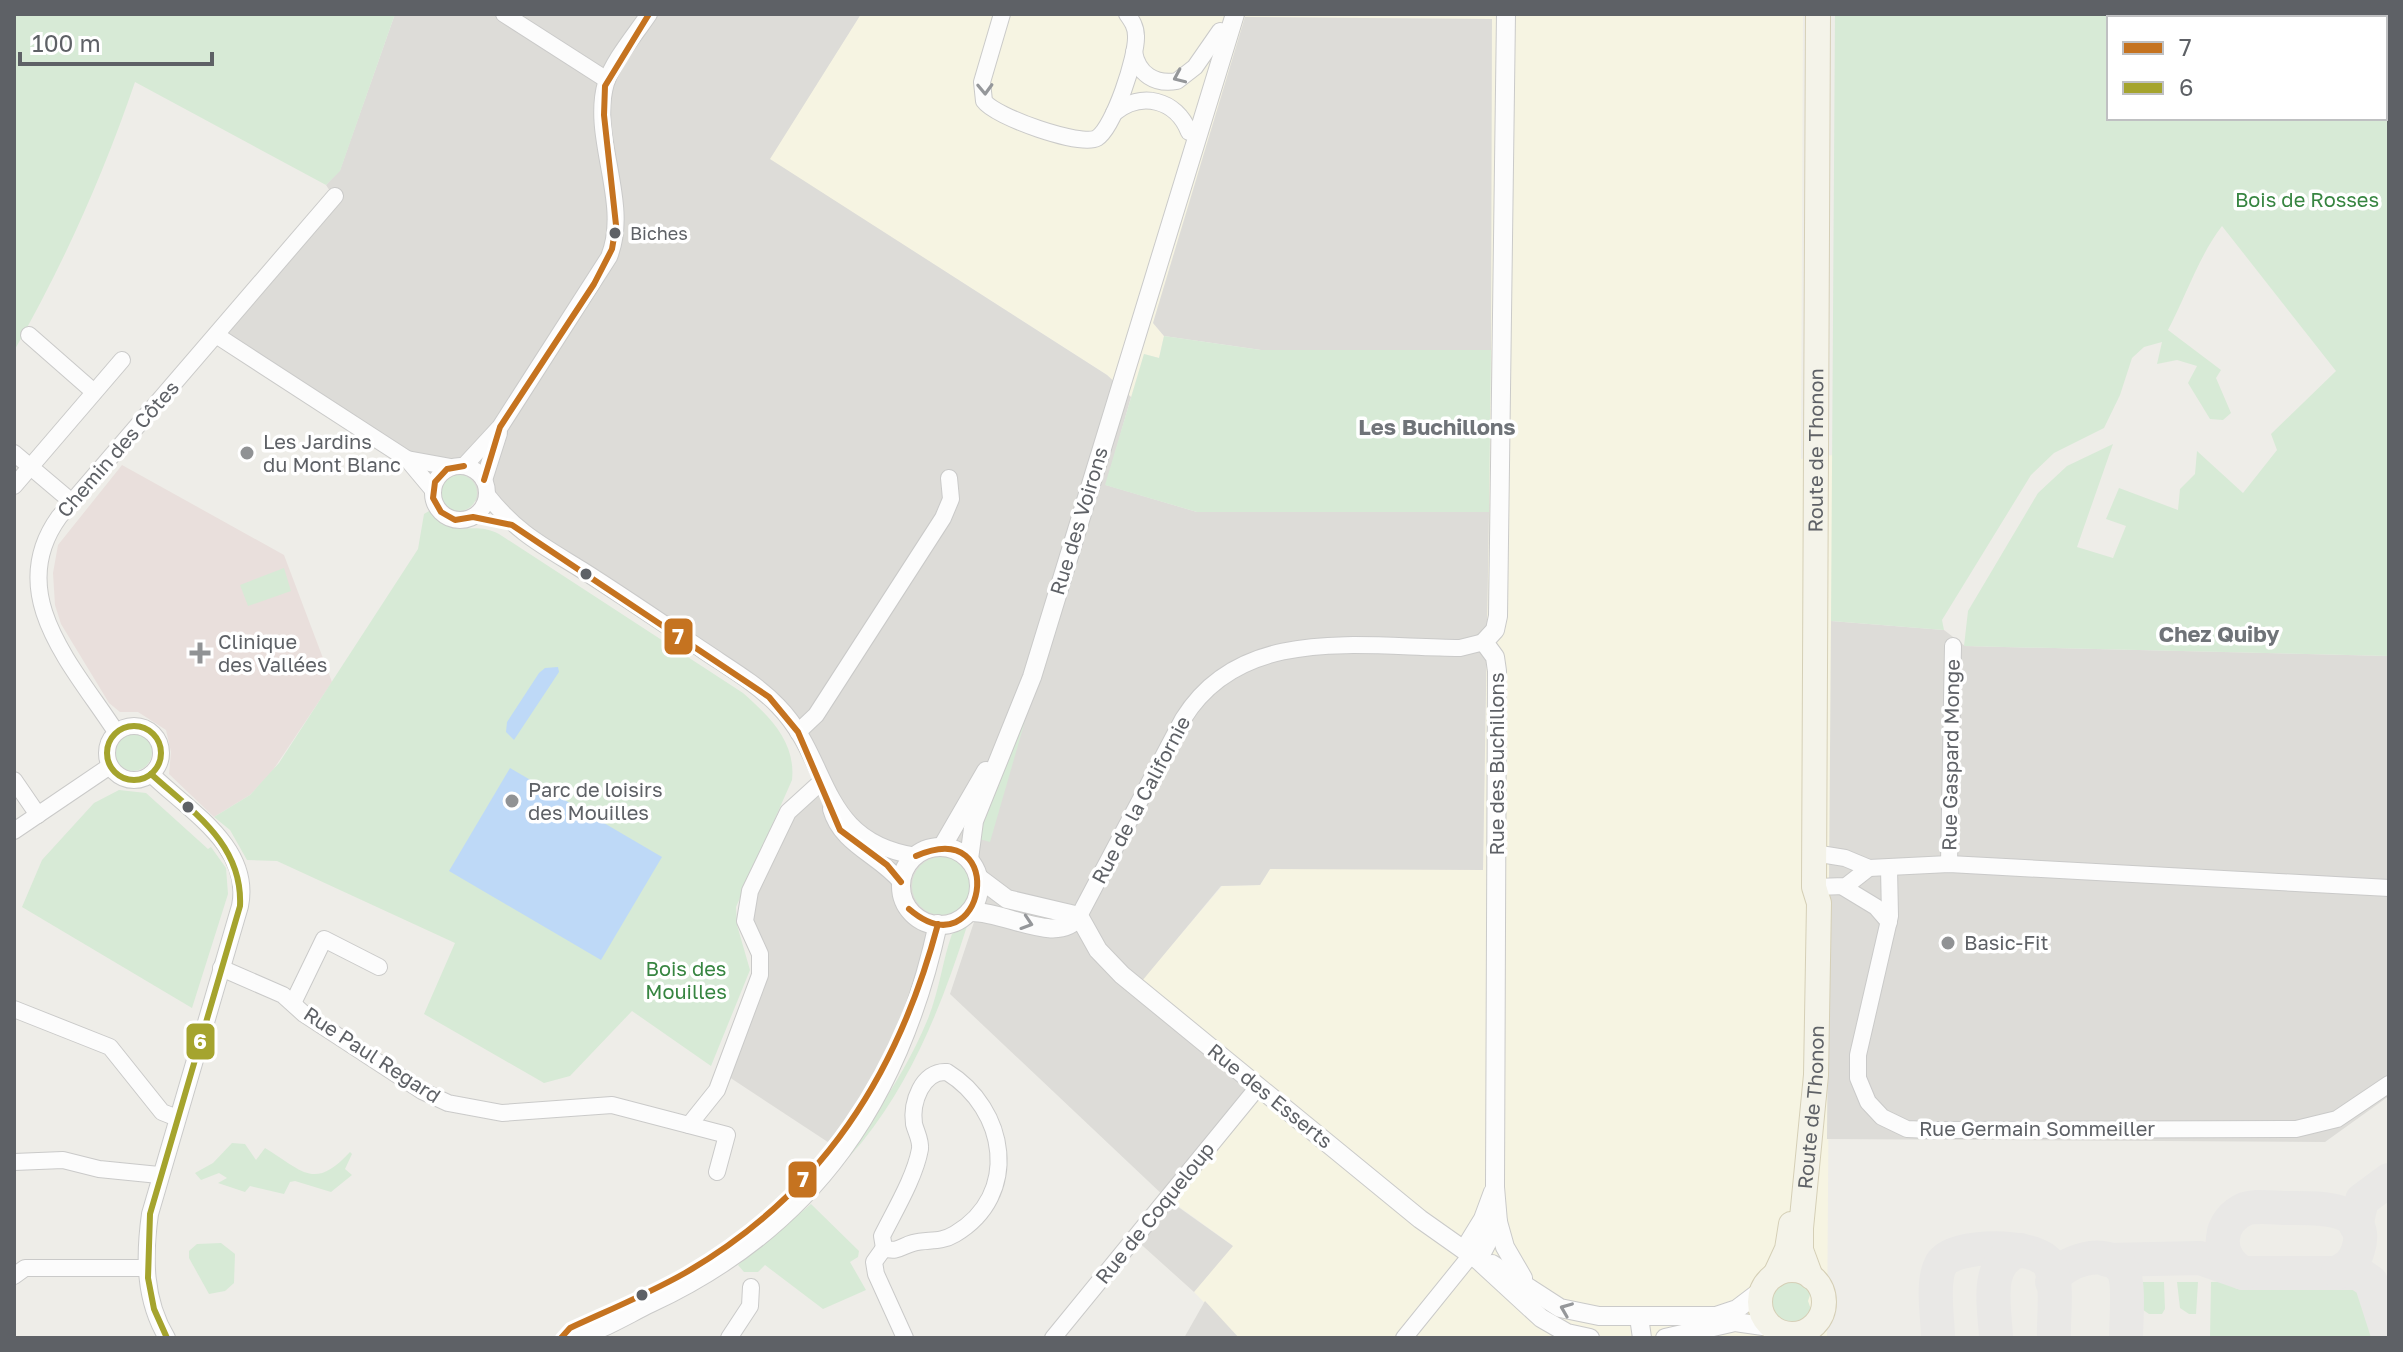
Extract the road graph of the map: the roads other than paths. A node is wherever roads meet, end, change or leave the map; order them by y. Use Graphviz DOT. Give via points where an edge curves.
graph roads {
  1 [pos="504,14"];
  2 [pos="649,14"];
  3 [pos="1002,14"];
  4 [pos="1127,14"];
  5 [pos="1235,14"];
  6 [pos="1506,14"];
  7 [pos="1818,14"];
  8 [pos="1222,22"];
  9 [pos="1134,52"];
  10 [pos="607,80"];
  11 [pos="1114,113"];
  12 [pos="1189,132"];
  13 [pos="335,196"];
  14 [pos="1142,309"];
  15 [pos="29,335"];
  16 [pos="216,335"];
  17 [pos="122,360"];
  18 [pos="94,392"];
  19 [pos="500,427"];
  20 [pos="14,453"];
  21 [pos="407,459"];
  22 [pos="458,466"];
  23 [pos="30,467"];
  24 [pos="949,478"];
  25 [pos="14,486"];
  26 [pos="486,487"];
  27 [pos="433,490"];
  28 [pos="72,502"];
  29 [pos="473,517"];
  30 [pos="512,525"];
  31 [pos="1484,642"];
  32 [pos="1953,646"];
  33 [pos="1010,731"];
  34 [pos="116,732"];
  35 [pos="798,732"];
  36 [pos="110,766"];
  37 [pos="151,774"];
  38 [pos="14,780"];
  39 [pos="824,789"];
  40 [pos="38,815"];
  41 [pos="14,831"];
  42 [pos="942,847"];
  43 [pos="1814,853"];
  44 [pos="916,856"];
  45 [pos="969,859"];
  46 [pos="1949,864"];
  47 [pos="1869,868"];
  48 [pos="1889,868"];
  49 [pos="979,878"];
  50 [pos="901,882"];
  51 [pos="1814,887"];
  52 [pos="1843,887"];
  53 [pos="2389,888"];
  54 [pos="969,912"];
  55 [pos="1079,916"];
  56 [pos="1889,922"];
  57 [pos="938,924"];
  58 [pos="379,967"];
  59 [pos="221,968"];
  60 [pos="293,1003"];
  61 [pos="14,1009"];
  62 [pos="881,1081"];
  63 [pos="2389,1084"];
  64 [pos="1258,1087"];
  65 [pos="177,1118"];
  66 [pos="689,1125"];
  67 [pos="14,1162"];
  68 [pos="717,1172"];
  69 [pos="159,1175"];
  70 [pos="1495,1187"];
  71 [pos="1498,1222"];
  72 [pos="884,1248"];
  73 [pos="1471,1255"];
  74 [pos="146,1268"];
  75 [pos="14,1276"];
  76 [pos="1811,1277"];
  77 [pos="1768,1282"];
  78 [pos="751,1287"];
  79 [pos="1529,1287"];
  80 [pos="1609,1317"];
  81 [pos="1639,1317"];
  82 [pos="1541,1318"];
  83 [pos="1776,1332"];
  84 [pos="1695,1334"];
  85 [pos="1808,1334"];
  86 [pos="167,1338"];
  87 [pos="561,1338"];
  88 [pos="573,1338"];
  89 [pos="729,1338"];
  90 [pos="905,1338"];
  91 [pos="1053,1338"];
  92 [pos="1404,1338"];
  93 [pos="1563,1338"];
  94 [pos="1590,1338"];
  95 [pos="1597,1338"];
  96 [pos="1642,1338"];
  97 [pos="1665,1338"];
  1 -- 10 [label="street"];
  2 -- 10 [label="street"];
  3 -- 11 [label="street, one-way" via="982,82 982,96 992,111 1083,141 1103,133"];
  4 -- 9 [label="street" via="1136,33"];
  5 -- 14 [label="street, Rue des Voirons"];
  6 -- 31 [label="street" via="1498,616"];
  7 -- 43 [label="main road, Route de Thonon"];
  8 -- 9 [label="street, one-way" via="1190,72 1172,82 1146,75"];
  8 -- 12 [label="street, Rue des Voirons"];
  9 -- 11 [label="street"];
  10 -- 19 [label="street" via="604,115 615,242 594,284"];
  11 -- 12 [label="street" via="1131,102 1157,101 1176,111"];
  12 -- 14 [label="street, Rue des Voirons"];
  13 -- 16 [label="street, Chemin des Côtes"];
  14 -- 33 [label="street, Rue des Voirons" via="1035,667"];
  15 -- 18 [label="street"];
  16 -- 21 [label="street"];
  16 -- 28 [label="street, Chemin des Côtes"];
  17 -- 18 [label="street"];
  18 -- 23 [label="street"];
  19 -- 22 [label="street"];
  19 -- 26 [label="street"];
  20 -- 23 [label="street"];
  21 -- 22 [label="street"];
  21 -- 27 [label="street"];
  22 -- 26 [label="street" via="476,471"];
  22 -- 27 [label="street" via="440,475"];
  23 -- 25 [label="street"];
  23 -- 28 [label="street"];
  24 -- 35 [label="street" via="951,499 943,518 816,715"];
  26 -- 29 [label="street" via="482,509"];
  26 -- 30 [label="street"];
  27 -- 29 [label="street" via="445,515"];
  28 -- 34 [label="street, Chemin des Côtes" via="42,547 38,596 46,621"];
  29 -- 30 [label="street"];
  30 -- 35 [label="street" via="743,677 779,707"];
  31 -- 55 [label="street, Rue de la Californie" via="1460,648 1295,648 1255,658 1225,674 1183,719"];
  31 -- 70 [label="street, Rue des Buchillons" via="1496,660 1498,679"];
  32 -- 46 [label="street, Rue Gaspard Monge"];
  33 -- 42 [label="street, Rue des Voirons"];
  33 -- 45 [label="street, Rue des Voirons" via="974,821"];
  34 -- 36 [label="street" via="107,746"];
  34 -- 37 [label="street" via="136,726 154,735 161,753"];
  35 -- 39 [label="street"];
  36 -- 37 [label="street" via="133,780"];
  36 -- 40 [label="street"];
  37 -- 59 [label="street" via="226,845 239,865 242,898"];
  38 -- 40 [label="street"];
  39 -- 44 [label="street" via="870,841 893,853"];
  39 -- 50 [label="street" via="840,830"];
  39 -- 66 [label="street" via="794,803 750,891 745,921 762,966 723,1075"];
  40 -- 41 [label="street"];
  42 -- 44 [label="street"];
  42 -- 45 [label="street"];
  43 -- 47 [label="street"];
  43 -- 51 [label="main road, Route de Thonon"];
  44 -- 50 [label="street"];
  45 -- 49 [label="street"];
  46 -- 48 [label="street"];
  46 -- 53 [label="street"];
  47 -- 48 [label="street"];
  47 -- 52 [label="street"];
  48 -- 56 [label="street, Rue Germain Sommeiller"];
  49 -- 54 [label="street" via="978,896"];
  49 -- 55 [label="street" via="1007,899"];
  50 -- 57 [label="street" via="908,907 921,919"];
  51 -- 52 [label="street"];
  51 -- 76 [label="main road, Route de Thonon" via="1819,903 1817,1067 1801,1228 1802,1255"];
  51 -- 77 [label="main road, Route de Thonon" via="1808,903 1791,1231 1784,1258"];
  52 -- 56 [label="street" via="1876,907"];
  54 -- 55 [label="street, one-way" via="993,913 1055,931 1070,927"];
  54 -- 57 [label="street"];
  55 -- 64 [label="street, Rue des Esserts" via="1110,964"];
  56 -- 63 [label="street, Rue Germain Sommeiller" via="1857,1069 1868,1102 1882,1117 1907,1129 2296,1129 2337,1119"];
  57 -- 62 [label="street" via="915,1009"];
  58 -- 60 [label="street, Rue Paul Regard" via="324,939"];
  59 -- 60 [label="street, Rue Paul Regard"];
  59 -- 65 [label="street"];
  60 -- 66 [label="street, Rue Paul Regard" via="422,1091 459,1107 516,1113 602,1105"];
  61 -- 65 [label="street" via="110,1047 162,1112"];
  62 -- 87 [label="street" via="820,1162 763,1218 701,1263 570,1328"];
  62 -- 88 [label="street" via="863,1124 842,1155 767,1230 696,1279"];
  64 -- 73 [label="street, Rue des Esserts"];
  64 -- 91 [label="street, Rue de Coqueloup"];
  65 -- 69 [label="street"];
  66 -- 68 [label="street, Rue Paul Regard" via="727,1135"];
  67 -- 69 [label="street" via="63,1160"];
  69 -- 74 [label="street"];
  70 -- 71 [label="street, Rue des Buchillons"];
  70 -- 73 [label="street, Rue des Buchillons"];
  71 -- 73 [label="street" via="1493,1238"];
  71 -- 79 [label="street, Rue des Buchillons" via="1509,1256"];
  72 -- 72 [label="street" via="882,1236 920,1149 915,1101 927,1080 947,1072 972,1091 1000,1145 993,1197 957,1233 940,1241"];
  72 -- 90 [label="street" via="874,1262 876,1274"];
  73 -- 79 [label="street, Rue des Esserts"];
  73 -- 82 [label="street, Rue des Esserts"];
  73 -- 92 [label="street"];
  74 -- 75 [label="street" via="25,1268"];
  74 -- 86 [label="street" via="153,1310"];
  76 -- 77 [label="main road" via="1794,1270"];
  76 -- 85 [label="main road" via="1824,1303"];
  77 -- 81 [label="street, Rue des Esserts" via="1741,1307 1720,1316"];
  77 -- 83 [label="main road" via="1760,1310"];
  78 -- 89 [label="street" via="750,1306"];
  80 -- 79 [label="street, Rue des Esserts, one-way" via="1560,1308"];
  80 -- 81 [label="street, Rue des Esserts"];
  80 -- 95 [label="street"];
  81 -- 96 [label="street"];
  82 -- 93 [label="street"];
  82 -- 94 [label="street, Rue des Esserts" via="1567,1333"];
  83 -- 84 [label="street" via="1740,1322"];
  83 -- 85 [label="main road"];
  84 -- 97 [label="street"];
}
